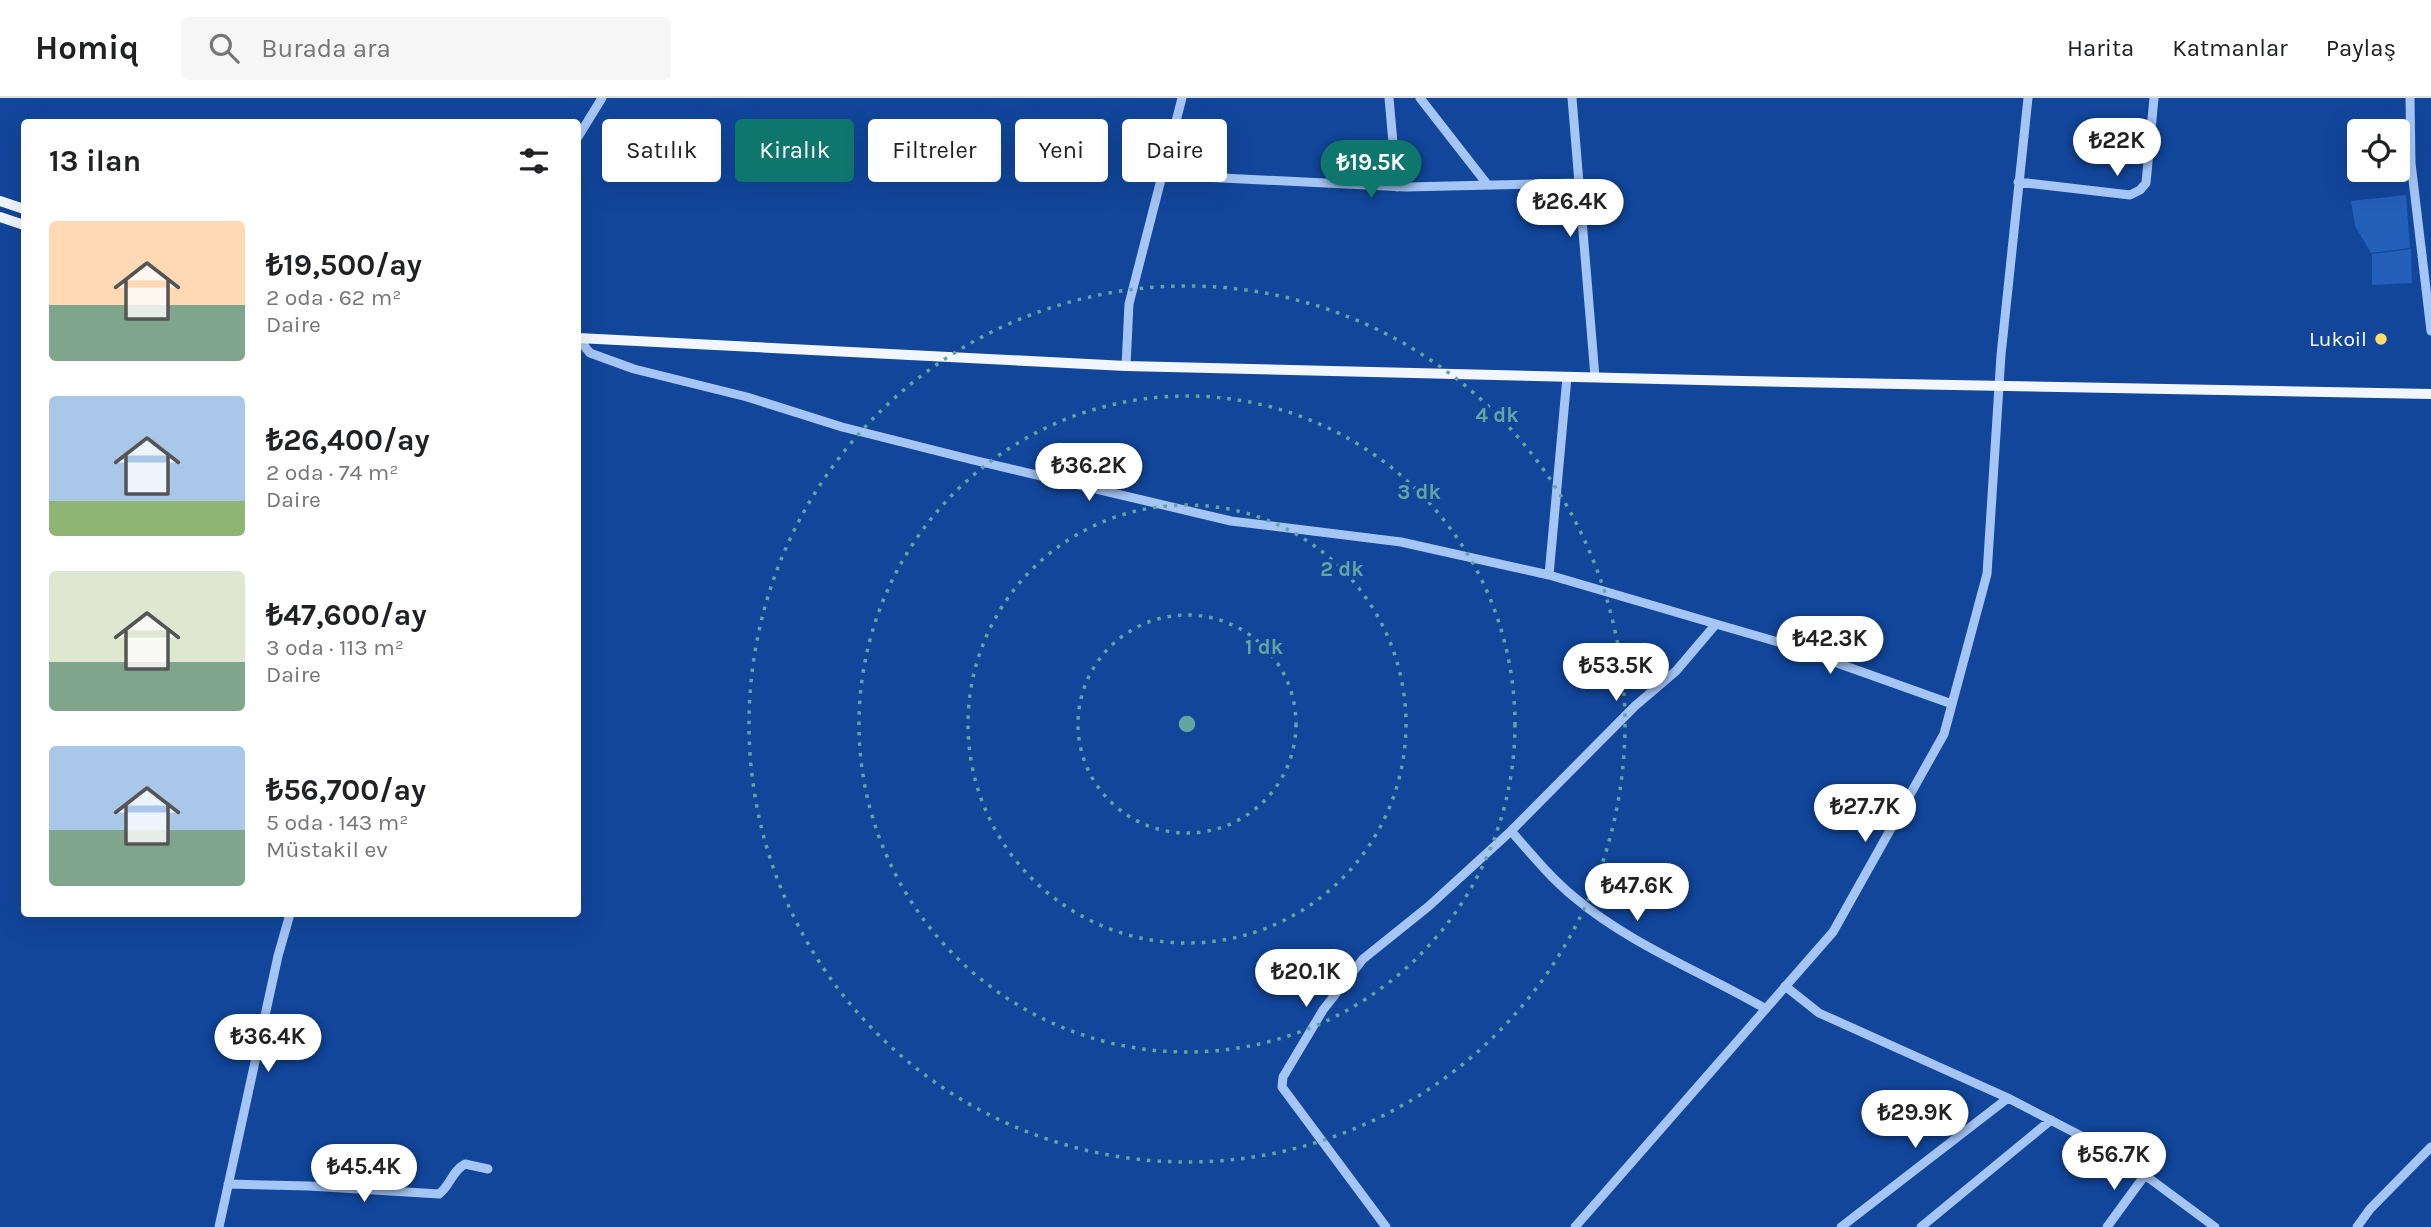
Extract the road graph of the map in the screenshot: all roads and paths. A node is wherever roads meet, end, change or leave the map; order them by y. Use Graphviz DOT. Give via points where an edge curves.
graph roads {
  1 [pos="602,98"];
  2 [pos="1182,98"];
  3 [pos="1390,98"];
  4 [pos="1420,98"];
  5 [pos="1572,98"];
  6 [pos="2028,98"];
  7 [pos="2154,98"];
  8 [pos="2410,98"];
  9 [pos="1177,119"];
  10 [pos="581,133"];
  11 [pos="1227,178"];
  12 [pos="1161,182"];
  13 [pos="2018,182"];
  14 [pos="1580,183"];
  15 [pos="1487,184"];
  16 [pos="1397,187"];
  17 [pos="0,201"];
  18 [pos="21,208"];
  19 [pos="0,216"];
  20 [pos="21,224"];
  21 [pos="2431,331"];
  22 [pos="581,339"];
  23 [pos="581,341"];
  24 [pos="1126,366"];
  25 [pos="1567,377"];
  26 [pos="1595,377"];
  27 [pos="1999,386"];
  28 [pos="2431,394"];
  29 [pos="1549,575"];
  30 [pos="1716,624"];
  31 [pos="1952,704"];
  32 [pos="1511,831"];
  33 [pos="288,917"];
  34 [pos="1785,986"];
  35 [pos="1766,1009"];
  36 [pos="2008,1097"];
  37 [pos="2051,1120"];
  38 [pos="2431,1147"];
  39 [pos="488,1169"];
  40 [pos="2145,1175"];
  41 [pos="228,1184"];
  42 [pos="219,1227"];
  43 [pos="1386,1227"];
  44 [pos="1575,1227"];
  45 [pos="1841,1227"];
  46 [pos="1921,1227"];
  47 [pos="2107,1227"];
  48 [pos="2215,1227"];
  49 [pos="2357,1227"];
  1 -- 10 [label="street"];
  2 -- 9 [label="street"];
  3 -- 16 [label="street"];
  4 -- 15 [label="street"];
  5 -- 14 [label="street"];
  6 -- 13 [label="street"];
  7 -- 13 [label="street" via="2146,183 2137,192 2130,195"];
  8 -- 21 [label="street" via="2411,163"];
  11 -- 16 [label="street"];
  12 -- 24 [label="street" via="1129,304"];
  13 -- 27 [label="street"];
  14 -- 15 [label="street"];
  14 -- 26 [label="street"];
  15 -- 16 [label="street"];
  17 -- 18 [label="main road"];
  19 -- 20 [label="main road"];
  22 -- 24 [label="main road"];
  23 -- 29 [label="street" via="590,353 634,369 969,459 1231,521 1401,542"];
  24 -- 25 [label="main road"];
  25 -- 26 [label="main road"];
  25 -- 29 [label="street"];
  26 -- 27 [label="main road"];
  27 -- 28 [label="main road"];
  27 -- 31 [label="street" via="1987,574"];
  29 -- 30 [label="street"];
  30 -- 31 [label="street"];
  30 -- 32 [label="street" via="1676,671"];
  31 -- 34 [label="street" via="1944,734 1833,932"];
  32 -- 35 [label="street" via="1574,897 1621,930"];
  32 -- 43 [label="street" via="1363,959 1323,1010 1283,1077 1282,1087"];
  33 -- 41 [label="street"];
  34 -- 35 [label="street"];
  34 -- 36 [label="street" via="1819,1013"];
  35 -- 44 [label="street"];
  36 -- 37 [label="street"];
  36 -- 45 [label="street"];
  37 -- 40 [label="street"];
  37 -- 46 [label="street"];
  38 -- 49 [label="street"];
  39 -- 41 [label="street" via="458,1167 439,1194"];
  40 -- 47 [label="street"];
  40 -- 48 [label="street"];
  41 -- 42 [label="street"];
}
